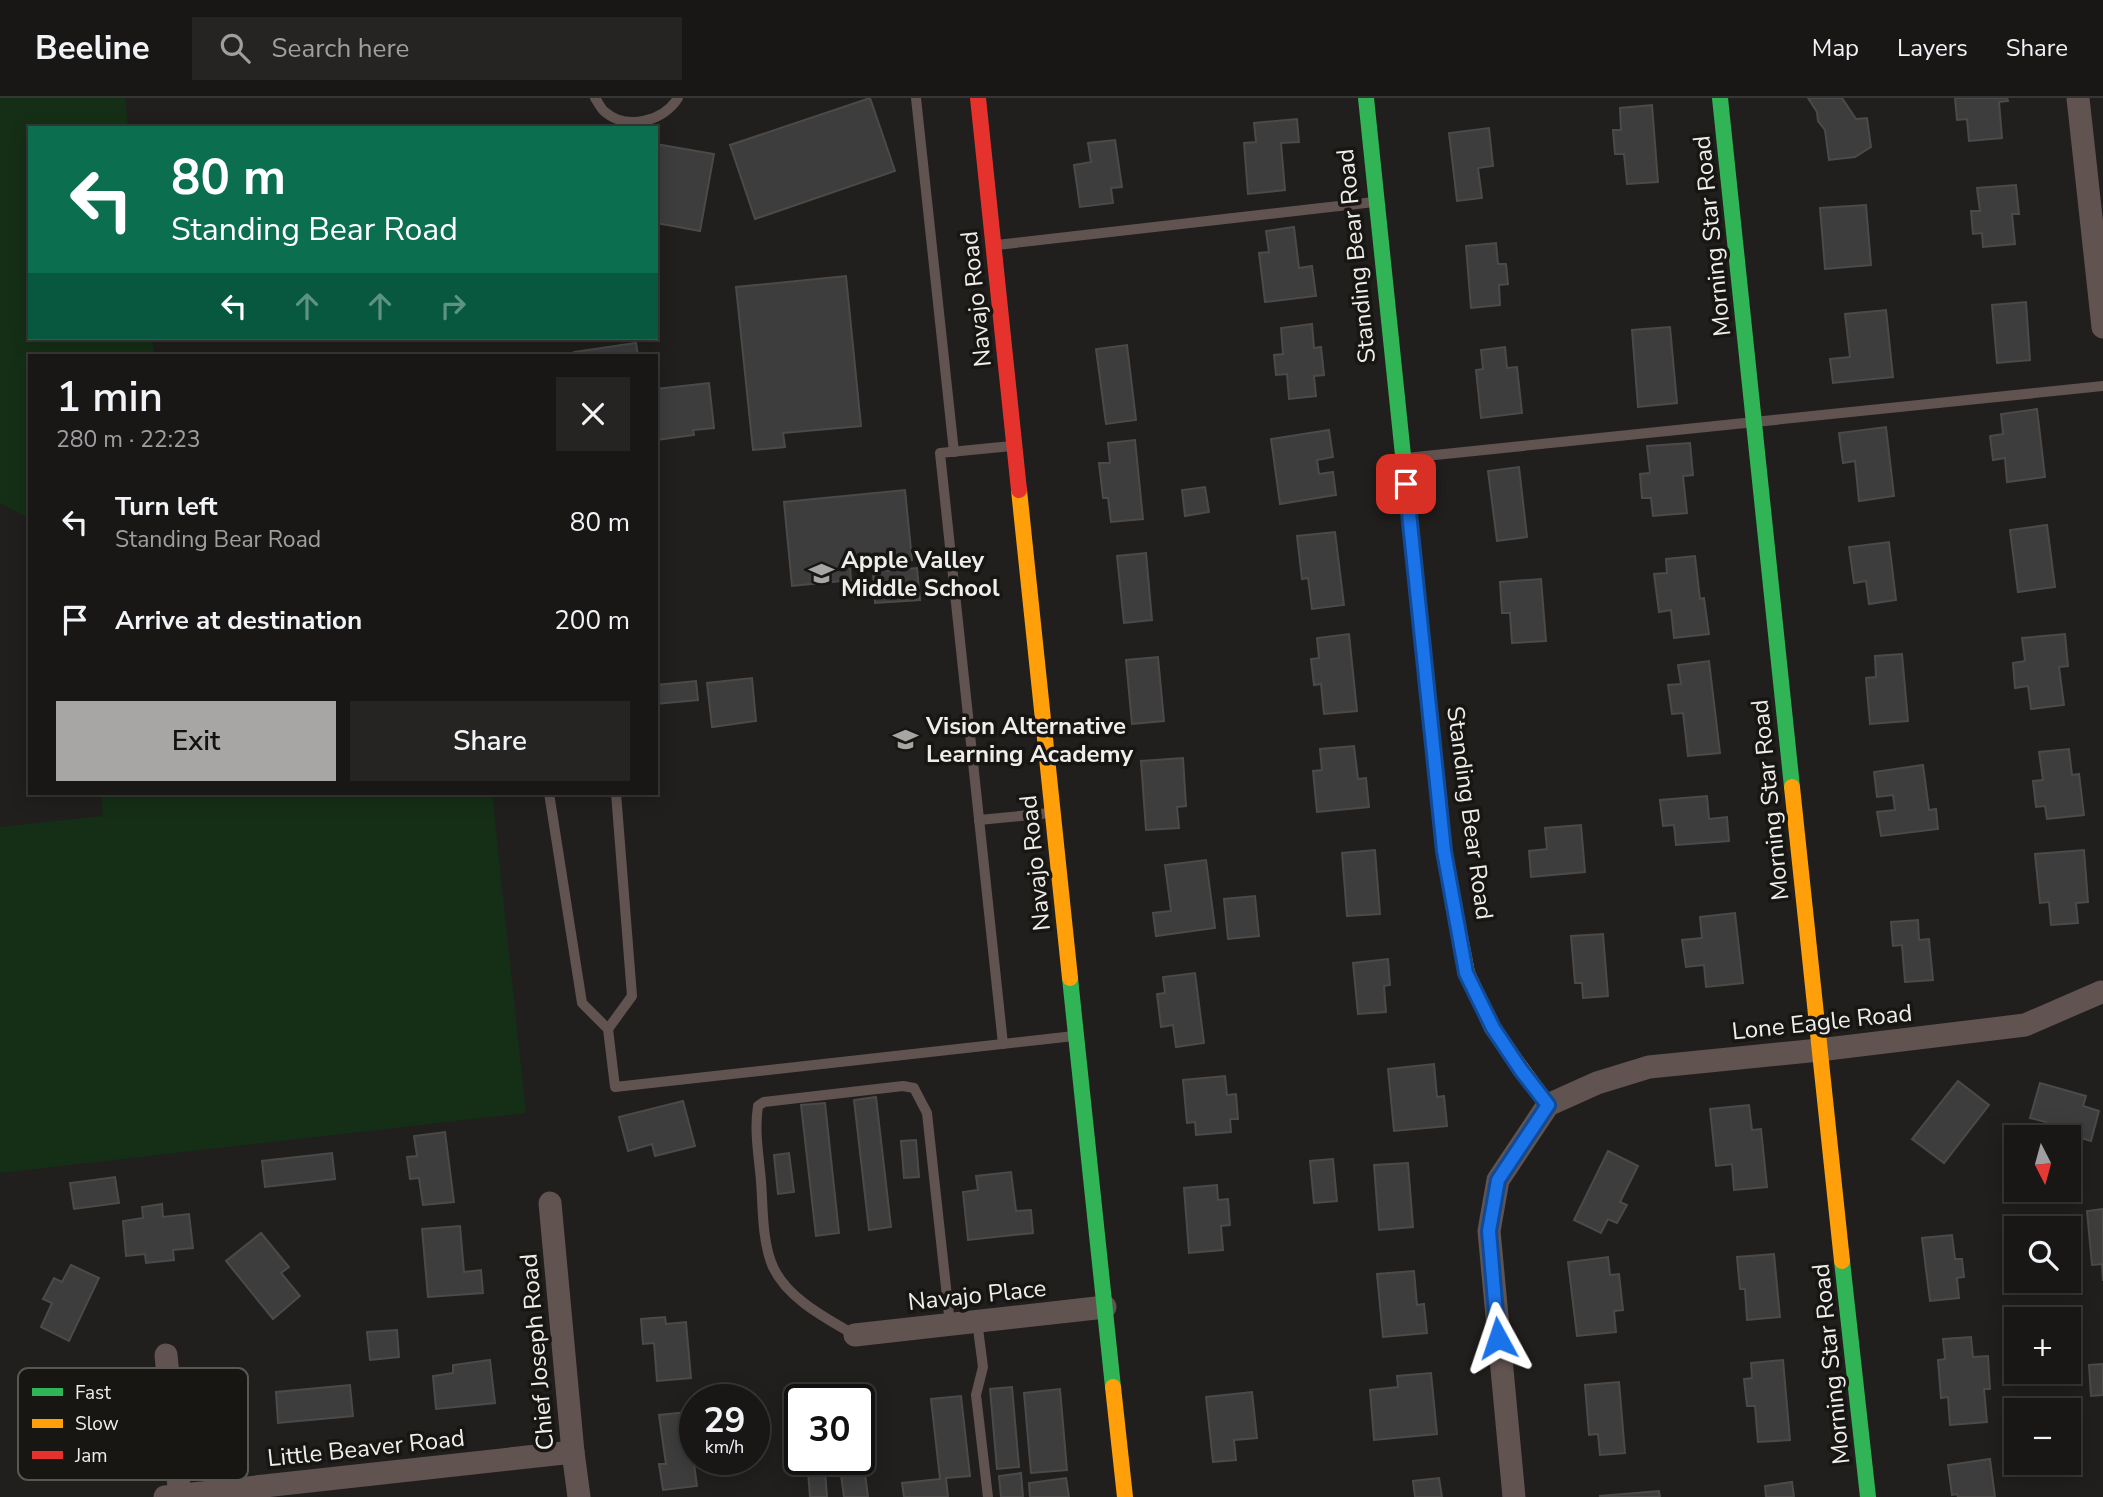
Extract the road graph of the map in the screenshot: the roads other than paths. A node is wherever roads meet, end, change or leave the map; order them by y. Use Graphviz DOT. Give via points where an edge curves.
graph roads {
  1 [pos="595,98"];
  2 [pos="678,98"];
  3 [pos="916,98"];
  4 [pos="978,98"];
  5 [pos="1366,98"];
  6 [pos="1720,98"];
  7 [pos="2078,98"];
  8 [pos="1376,202"];
  9 [pos="993,246"];
  10 [pos="2103,327"];
  11 [pos="2103,386"];
  12 [pos="1754,422"];
  13 [pos="1014,445"];
  14 [pos="954,452"];
  15 [pos="1403,458"];
  16 [pos="549,795"];
  17 [pos="616,795"];
  18 [pos="1053,812"];
  19 [pos="979,820"];
  20 [pos="2102,992"];
  21 [pos="608,1029"];
  22 [pos="1077,1035"];
  23 [pos="1003,1044"];
  24 [pos="1819,1050"];
  25 [pos="1548,1105"];
  26 [pos="550,1203"];
  27 [pos="1105,1307"];
  28 [pos="977,1321"];
  29 [pos="950,1324"];
  30 [pos="855,1335"];
  31 [pos="166,1355"];
  32 [pos="167,1368"];
  33 [pos="572,1452"];
  34 [pos="175,1496"];
  35 [pos="579,1497"];
  36 [pos="988,1497"];
  37 [pos="1125,1497"];
  38 [pos="1514,1497"];
  39 [pos="1868,1497"];
  1 -- 2 [label="lane" via="604,112 625,121 646,121 671,110"];
  3 -- 14 [label="lane"];
  4 -- 9 [label="street, Navajo Road"];
  5 -- 8 [label="street, Standing Bear Road"];
  6 -- 12 [label="street, Morning Star Road"];
  7 -- 10 [label="street"];
  8 -- 9 [label="lane"];
  8 -- 15 [label="street, Standing Bear Road"];
  9 -- 13 [label="street, Navajo Road"];
  11 -- 12 [label="lane"];
  12 -- 15 [label="lane"];
  12 -- 24 [label="street, Morning Star Road"];
  13 -- 14 [label="lane"];
  13 -- 18 [label="street, Navajo Road"];
  14 -- 19 [label="lane" via="940,453"];
  15 -- 25 [label="street, Standing Bear Road" via="1444,851 1466,973 1493,1028"];
  16 -- 21 [label="lane" via="582,1003"];
  17 -- 21 [label="lane" via="632,996"];
  18 -- 19 [label="lane"];
  18 -- 22 [label="street, Navajo Road"];
  19 -- 23 [label="lane"];
  20 -- 24 [label="street, Lone Eagle Road" via="2025,1025"];
  21 -- 23 [label="lane" via="615,1087"];
  22 -- 23 [label="lane"];
  22 -- 27 [label="street, Navajo Road"];
  24 -- 25 [label="street, Lone Eagle Road" via="1649,1066"];
  24 -- 39 [label="street, Morning Star Road"];
  25 -- 38 [label="street" via="1498,1180 1489,1231"];
  26 -- 33 [label="street, Chief Joseph Road"];
  27 -- 28 [label="street, Navajo Place"];
  27 -- 37 [label="street, Navajo Road"];
  28 -- 29 [label="street, Navajo Place"];
  28 -- 36 [label="lane" via="983,1367 976,1395"];
  29 -- 30 [label="street, Navajo Place"];
  29 -- 30 [label="lane" via="927,1113 914,1088 764,1102 758,1106 756,1127 771,1262 781,1279 814,1311"];
  31 -- 32 [label="street"];
  33 -- 34 [label="street, Little Beaver Road"];
  33 -- 35 [label="street, Chief Joseph Road"];
}
